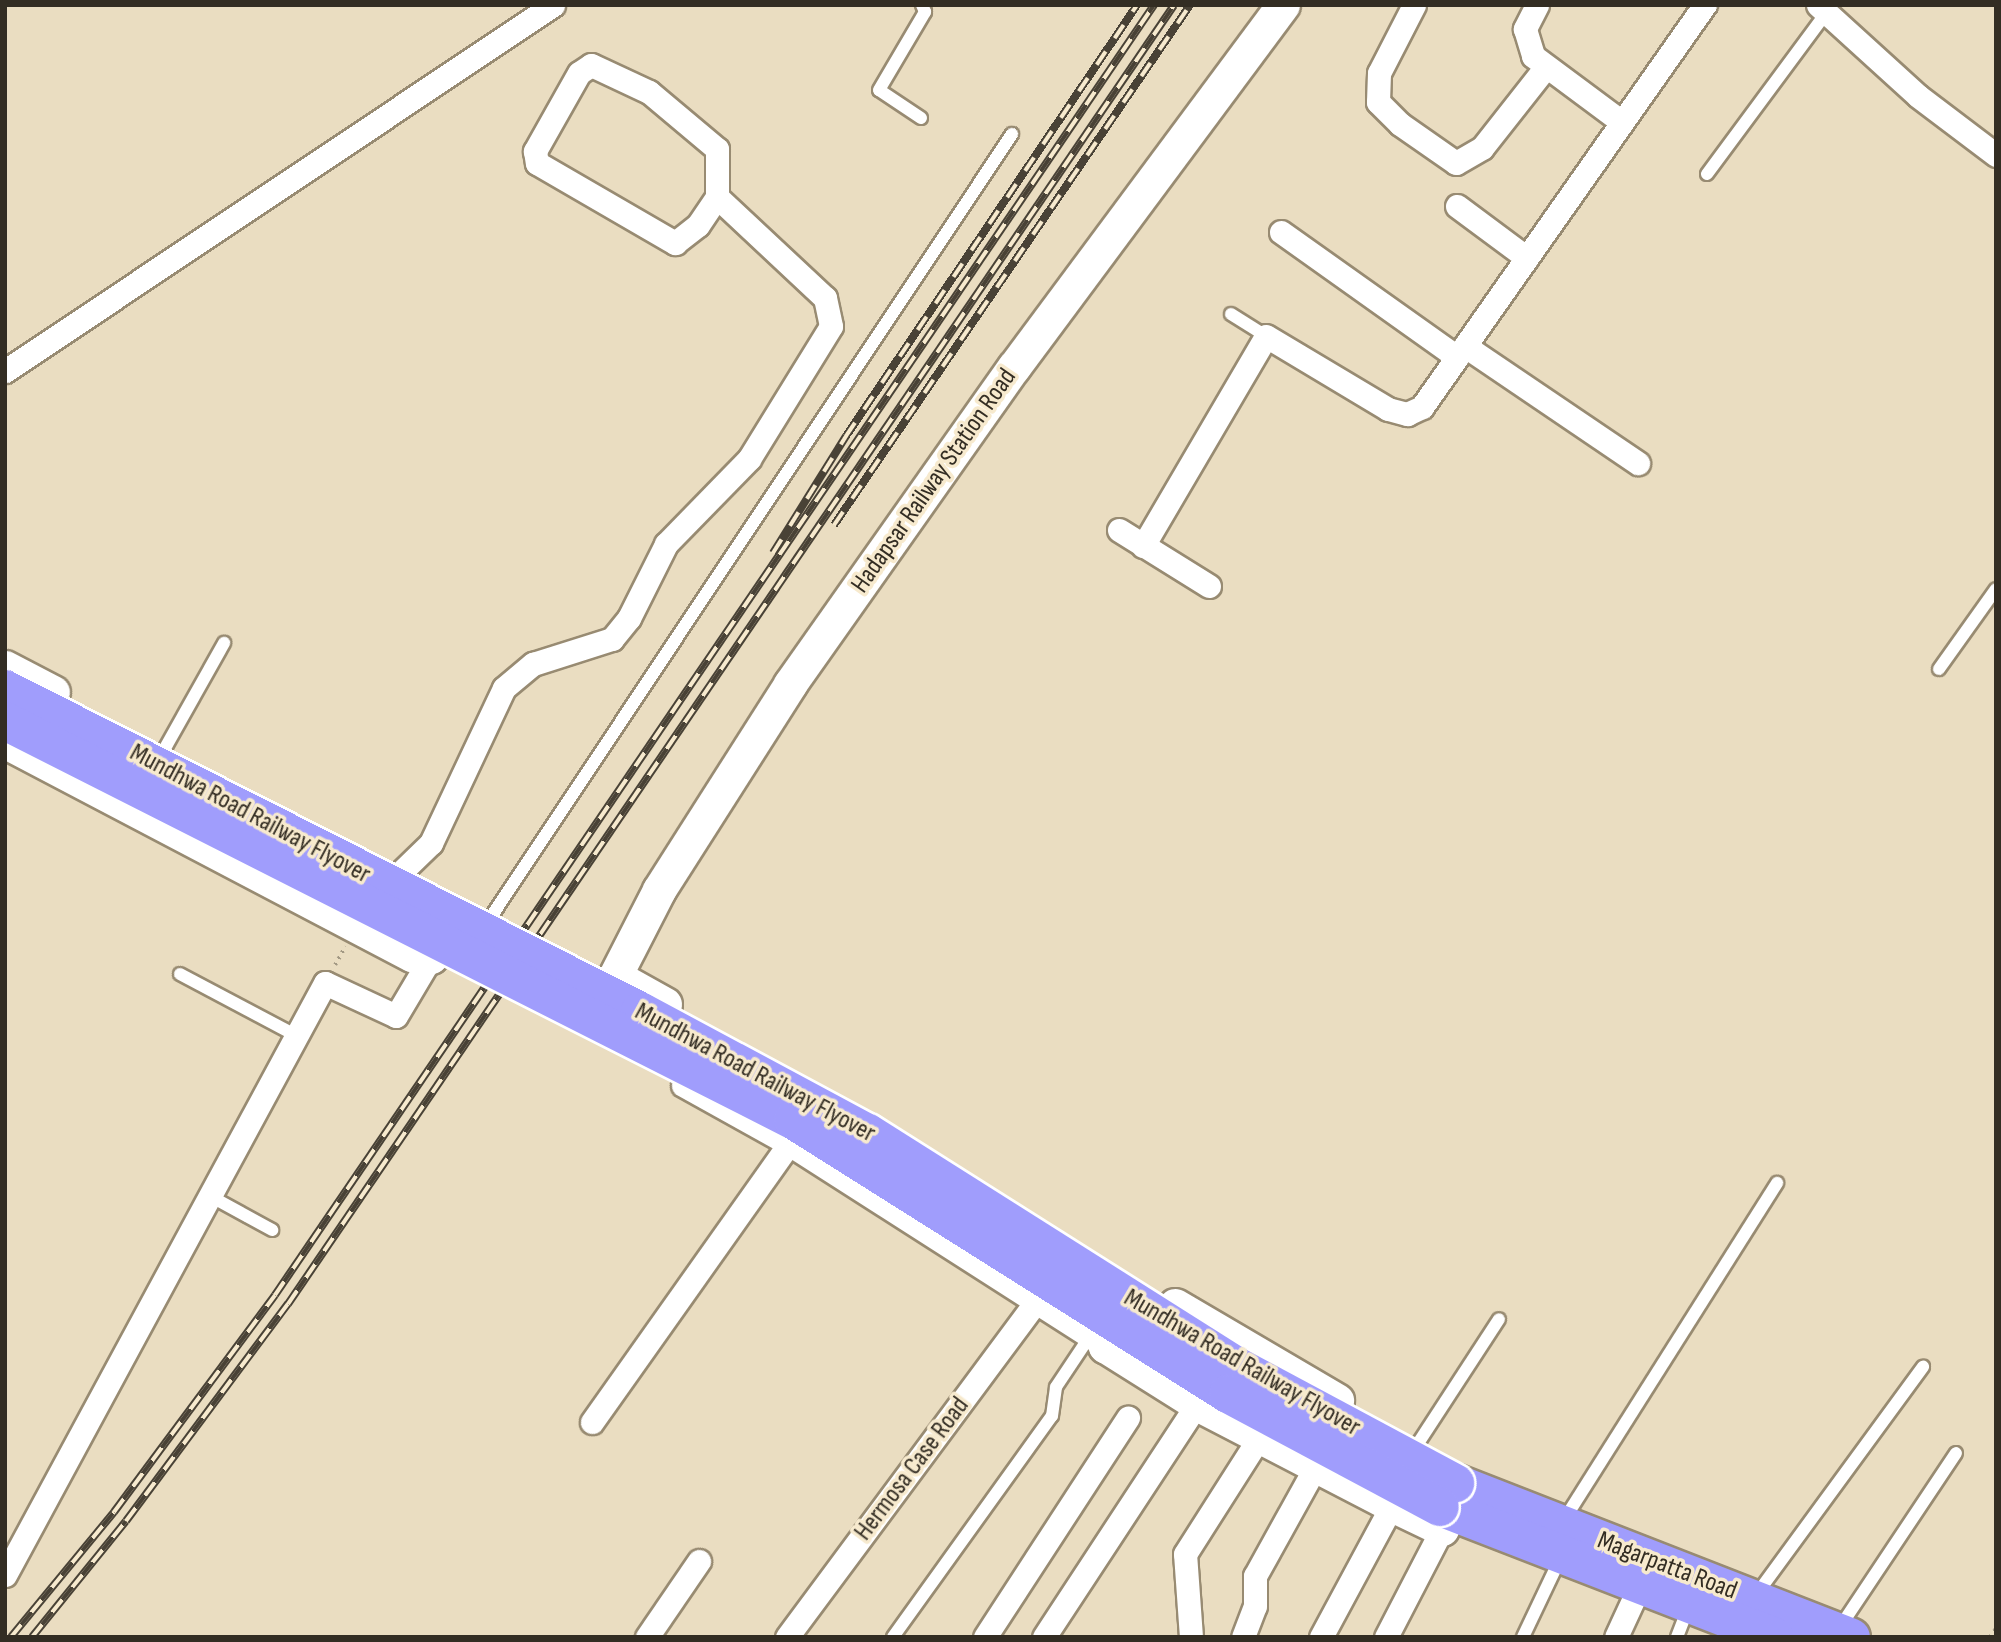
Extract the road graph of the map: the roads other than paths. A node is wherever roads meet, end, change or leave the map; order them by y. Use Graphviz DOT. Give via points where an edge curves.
graph roads {
  1 [pos="553,5"];
  2 [pos="922,5"];
  3 [pos="1283,5"];
  4 [pos="1414,5"];
  5 [pos="1537,5"];
  6 [pos="1705,5"];
  7 [pos="1826,8"];
  8 [pos="1545,68"];
  9 [pos="921,118"];
  10 [pos="1622,122"];
  11 [pos="1012,134"];
  12 [pos="1993,148"];
  13 [pos="1707,174"];
  14 [pos="717,197"];
  15 [pos="1457,206"];
  16 [pos="1281,232"];
  17 [pos="1527,258"];
  18 [pos="1231,314"];
  19 [pos="1266,336"];
  20 [pos="1461,352"];
  21 [pos="5,371"];
  22 [pos="1637,463"];
  23 [pos="1119,530"];
  24 [pos="1143,546"];
  25 [pos="1209,586"];
  26 [pos="1996,589"];
  27 [pos="224,643"];
  28 [pos="5,667"];
  29 [pos="1939,668"];
  30 [pos="5,689"];
  31 [pos="5,721"];
  32 [pos="125,731"];
  33 [pos="5,742"];
  34 [pos="164,750"];
  35 [pos="96,789"];
  36 [pos="398,875"];
  37 [pos="431,957"];
  38 [pos="180,974"];
  39 [pos="297,1036"];
  40 [pos="596,1040"];
  41 [pos="789,1144"];
  42 [pos="1777,1183"];
  43 [pos="210,1196"];
  44 [pos="272,1230"];
  45 [pos="1143,1285"];
  46 [pos="1036,1302"];
  47 [pos="1499,1319"];
  48 [pos="1098,1341"];
  49 [pos="1923,1367"];
  50 [pos="1197,1404"];
  51 [pos="1128,1418"];
  52 [pos="592,1422"];
  53 [pos="1259,1438"];
  54 [pos="1417,1445"];
  55 [pos="1956,1453"];
  56 [pos="1316,1466"];
  57 [pos="1392,1505"];
  58 [pos="1459,1508"];
  59 [pos="1561,1540"];
  60 [pos="699,1561"];
  61 [pos="5,1575"];
  62 [pos="1640,1585"];
  63 [pos="1683,1620"];
  64 [pos="1758,1620"];
  65 [pos="1844,1634"];
  66 [pos="647,1637"];
  67 [pos="788,1637"];
  68 [pos="893,1637"];
  69 [pos="985,1637"];
  70 [pos="1044,1637"];
  71 [pos="1191,1637"];
  72 [pos="1243,1637"];
  73 [pos="1321,1637"];
  74 [pos="1387,1637"];
  75 [pos="1523,1637"];
  76 [pos="1616,1637"];
  1 -- 21 [label="street"];
  2 -- 9 [label="lane" via="925,12 879,90"];
  3 -- 45 [label="street, Hadapsar Railway Station Road" via="1014,367 790,684 659,890 615,976 834,1096"];
  4 -- 8 [label="street" via="1378,73 1378,102 1400,124 1457,163 1482,148"];
  5 -- 8 [label="street" via="1525,29 1526,44"];
  6 -- 10 [label="street"];
  7 -- 12 [label="street" via="1919,96"];
  7 -- 13 [label="lane"];
  8 -- 10 [label="street"];
  10 -- 17 [label="street"];
  11 -- 37 [label="lane" via="473,944 452,958"];
  14 -- 14 [label="street" via="717,149 649,92 591,65 579,74 535,151 537,163 544,169 675,243 698,225"];
  14 -- 36 [label="street" via="825,298 831,326 824,341 749,459 666,544 629,618 612,639 533,664 504,688 431,843"];
  15 -- 17 [label="street"];
  16 -- 20 [label="street"];
  17 -- 20 [label="street"];
  18 -- 19 [label="lane"];
  19 -- 20 [label="street" via="1388,409 1407,414 1422,407"];
  19 -- 24 [label="street"];
  20 -- 22 [label="street"];
  23 -- 24 [label="street"];
  24 -- 25 [label="street"];
  26 -- 29 [label="lane"];
  27 -- 34 [label="lane"];
  28 -- 32 [label="street"];
  30 -- 58 [label="highway, Mundhwa Road Railway Flyover, bridge" via="640,1011 868,1133"];
  31 -- 58 [label="highway, Mundhwa Road Railway Flyover, bridge" via="793,1120 1228,1395"];
  32 -- 34 [label="street"];
  32 -- 35 [label="street"];
  33 -- 35 [label="street"];
  34 -- 36 [label="street"];
  35 -- 37 [label="street" via="355,927 412,955"];
  36 -- 37 [label="street" via="456,910"];
  37 -- 39 [label="street" via="396,1016 325,983"];
  38 -- 39 [label="lane"];
  39 -- 43 [label="street"];
  40 -- 41 [label="street"];
  41 -- 46 [label="street"];
  41 -- 52 [label="street"];
  42 -- 59 [label="lane"];
  43 -- 44 [label="lane"];
  43 -- 61 [label="street"];
  45 -- 48 [label="street"];
  45 -- 54 [label="street"];
  46 -- 48 [label="street"];
  46 -- 67 [label="street, Hermosa Case Road"];
  47 -- 54 [label="lane"];
  48 -- 50 [label="street"];
  48 -- 68 [label="lane" via="1056,1387 1052,1416"];
  49 -- 64 [label="lane"];
  50 -- 53 [label="street"];
  50 -- 70 [label="street"];
  51 -- 69 [label="street"];
  53 -- 56 [label="street"];
  53 -- 71 [label="street" via="1185,1554"];
  54 -- 58 [label="street" via="1464,1471"];
  55 -- 65 [label="lane"];
  56 -- 57 [label="street"];
  56 -- 72 [label="street" via="1255,1576 1255,1606"];
  57 -- 58 [label="street"];
  57 -- 73 [label="street"];
  58 -- 59 [label="highway, Magarpatta Road"];
  58 -- 74 [label="street"];
  59 -- 62 [label="highway, Magarpatta Road"];
  59 -- 64 [label="highway, Magarpatta Road"];
  59 -- 75 [label="lane"];
  60 -- 66 [label="street"];
  62 -- 63 [label="highway, Magarpatta Road"];
  62 -- 76 [label="street"];
  63 -- 64 [label="highway, Magarpatta Road"];
  64 -- 65 [label="highway, Magarpatta Road"];
}
